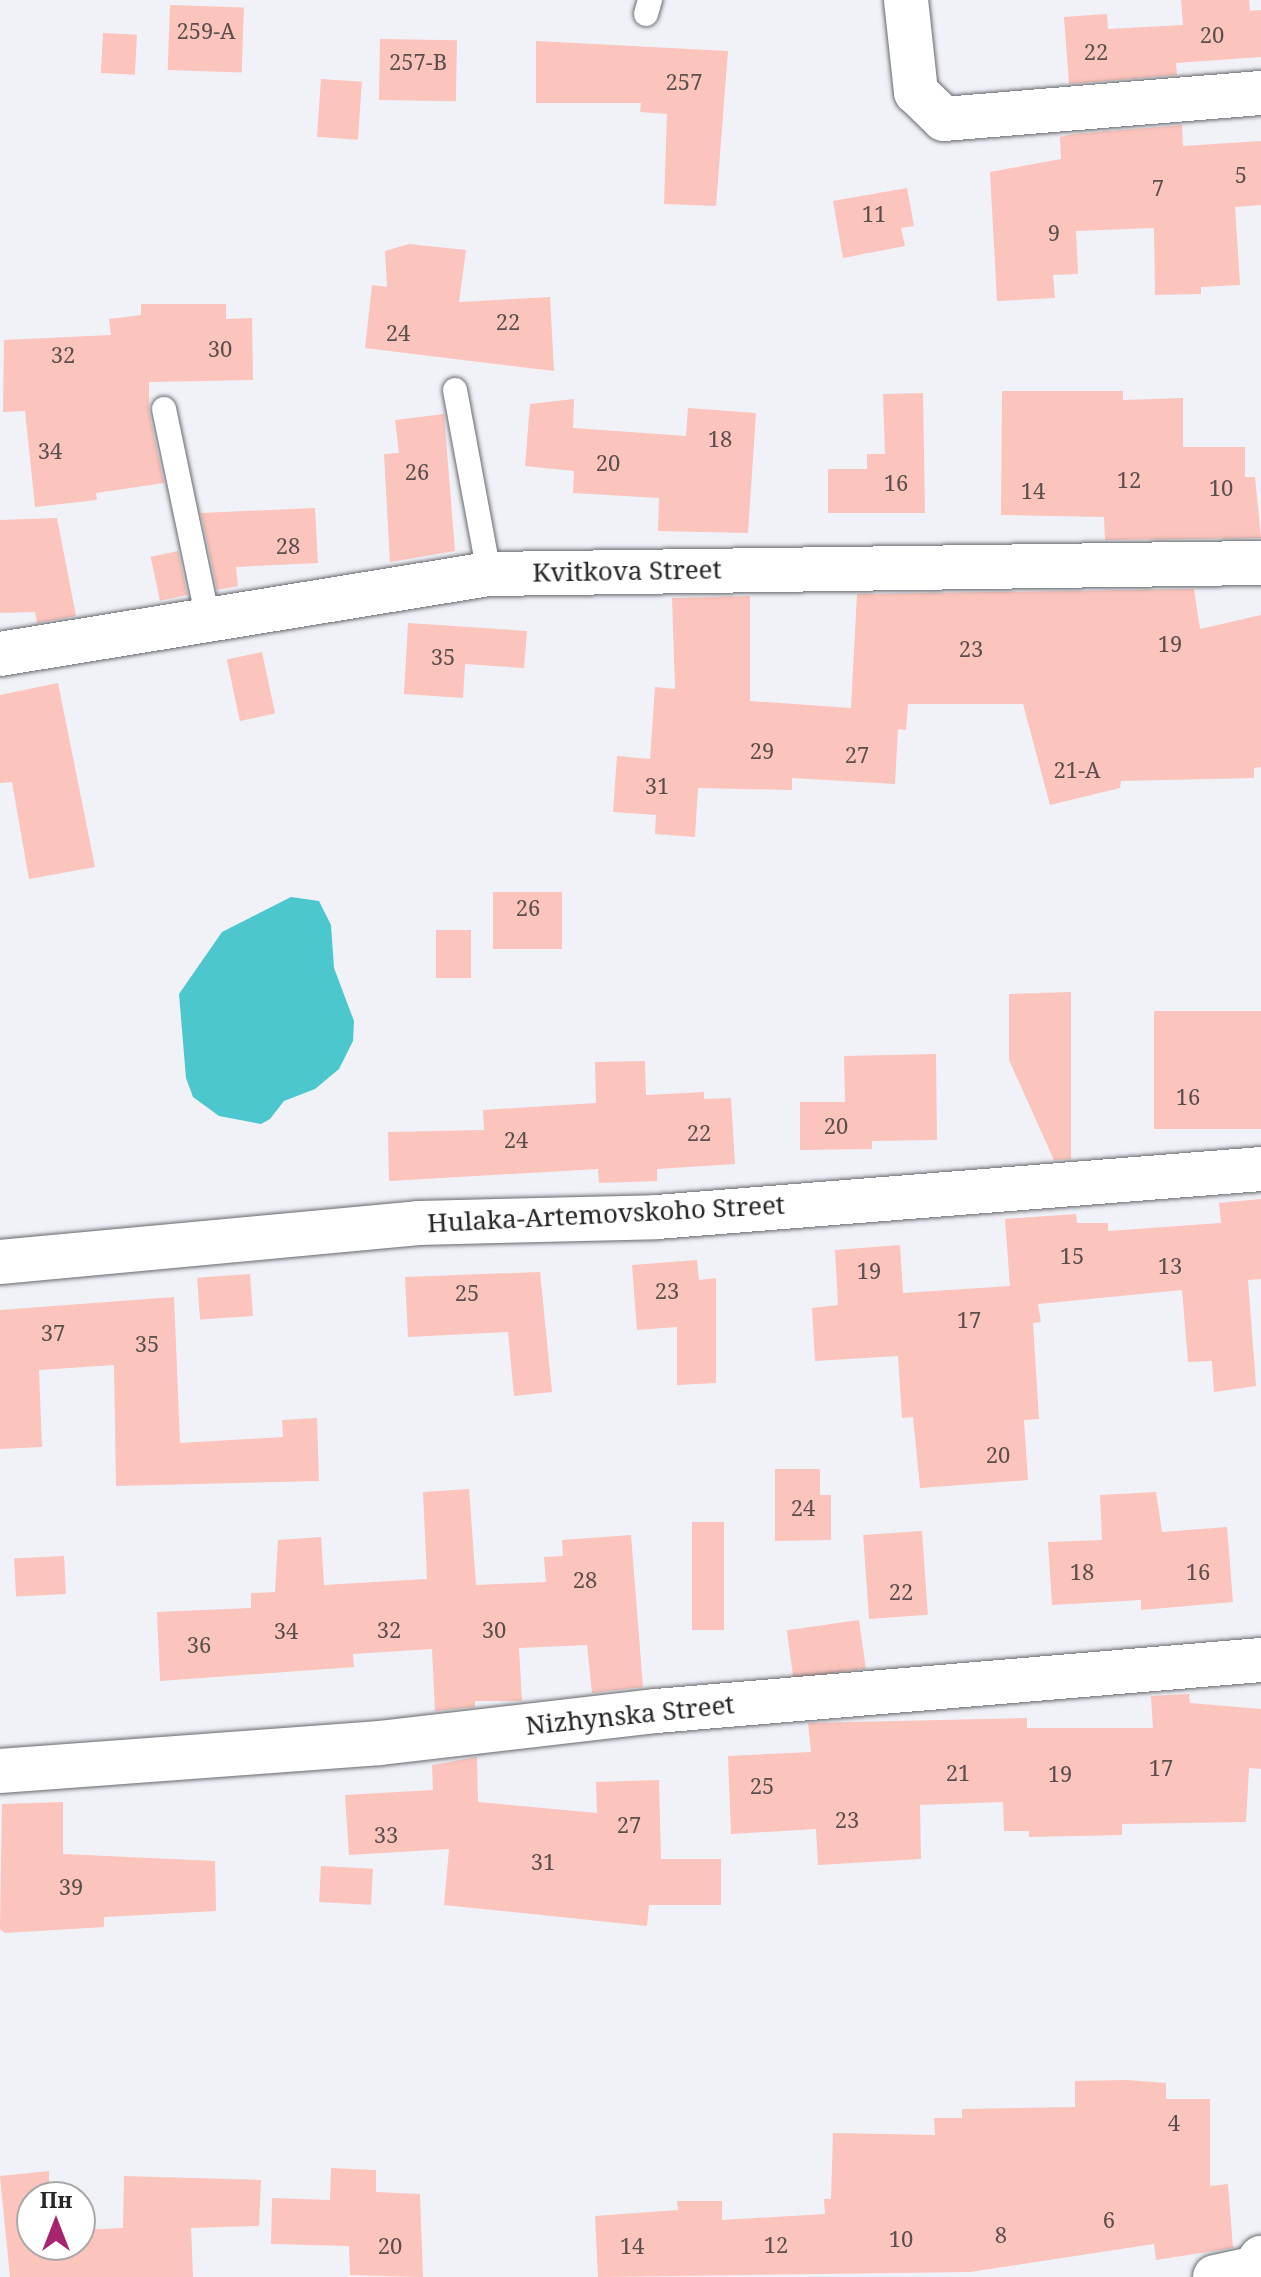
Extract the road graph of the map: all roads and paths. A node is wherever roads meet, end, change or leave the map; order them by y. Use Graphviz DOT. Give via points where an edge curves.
graph roads {
  1 [pos="906,0"];
  2 [pos="1261,93"];
  3 [pos="455,390"];
  4 [pos="164,409"];
  5 [pos="1261,563"];
  6 [pos="489,574"];
  7 [pos="208,620"];
  8 [pos="0,654"];
  9 [pos="1261,1169"];
  10 [pos="0,1262"];
  11 [pos="1261,1660"];
  12 [pos="0,1771"];
  13 [pos="1261,2258"];
  14 [pos="1215,2277"];
  1 -- 2 [label="street" via="916,92 944,119"];
  3 -- 6 [label="lane"];
  4 -- 7 [label="lane"];
  5 -- 6 [label="street, Kvitkova Street"];
  6 -- 7 [label="street, Kvitkova Street"];
  7 -- 8 [label="street, Kvitkova Street"];
  9 -- 10 [label="street, Hulaka-Artemovskoho Street" via="657,1217 418,1223"];
  11 -- 12 [label="street, Nizhynska Street" via="656,1711 379,1743"];
  13 -- 14 [label="street" via="1253,2269"];
}
